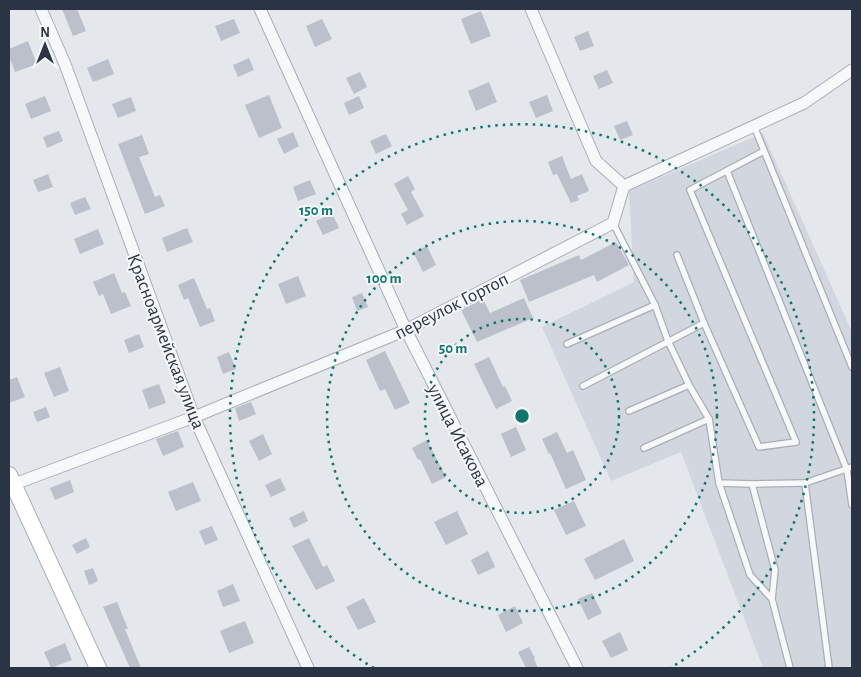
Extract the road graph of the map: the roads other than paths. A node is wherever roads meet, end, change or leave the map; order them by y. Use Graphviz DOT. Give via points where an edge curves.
graph roads {
  1 [pos="41,9"];
  2 [pos="260,9"];
  3 [pos="531,9"];
  4 [pos="852,70"];
  5 [pos="754,126"];
  6 [pos="764,151"];
  7 [pos="727,171"];
  8 [pos="624,186"];
  9 [pos="613,223"];
  10 [pos="677,255"];
  11 [pos="655,305"];
  12 [pos="704,322"];
  13 [pos="406,330"];
  14 [pos="668,341"];
  15 [pos="567,344"];
  16 [pos="852,367"];
  17 [pos="689,384"];
  18 [pos="583,386"];
  19 [pos="630,411"];
  20 [pos="194,417"];
  21 [pos="709,419"];
  22 [pos="644,448"];
  23 [pos="850,469"];
  24 [pos="10,482"];
  25 [pos="805,482"];
  26 [pos="719,483"];
  27 [pos="752,484"];
  28 [pos="852,505"];
  29 [pos="772,599"];
  30 [pos="98,668"];
  31 [pos="308,668"];
  32 [pos="577,668"];
  33 [pos="790,668"];
  34 [pos="829,668"];
  1 -- 20 [label="street, Красноармейская улица" via="66,64"];
  2 -- 13 [label="street, улица Исакова"];
  3 -- 8 [label="street" via="596,161"];
  4 -- 5 [label="street" via="804,103"];
  5 -- 6 [label="lane"];
  5 -- 8 [label="street"];
  6 -- 7 [label="lane"];
  6 -- 16 [label="lane"];
  7 -- 12 [label="lane" via="690,190 796,442 759,447"];
  7 -- 23 [label="lane"];
  8 -- 9 [label="street"];
  9 -- 11 [label="lane"];
  9 -- 13 [label="street, переулок Гортоп"];
  10 -- 12 [label="lane"];
  11 -- 14 [label="lane"];
  11 -- 15 [label="lane"];
  12 -- 14 [label="lane"];
  13 -- 20 [label="street, переулок Гортоп"];
  13 -- 32 [label="street, улица Исакова"];
  14 -- 17 [label="lane"];
  14 -- 18 [label="lane"];
  17 -- 19 [label="lane"];
  17 -- 21 [label="lane"];
  20 -- 24 [label="street, переулок Гортоп"];
  20 -- 31 [label="street, Красноармейская улица"];
  21 -- 22 [label="lane"];
  21 -- 26 [label="lane"];
  23 -- 25 [label="lane"];
  23 -- 28 [label="lane"];
  24 -- 30 [label="main road"];
  25 -- 27 [label="lane"];
  25 -- 34 [label="lane"];
  26 -- 27 [label="lane"];
  26 -- 29 [label="lane" via="750,575"];
  27 -- 29 [label="lane" via="775,570"];
  29 -- 33 [label="lane"];
}
